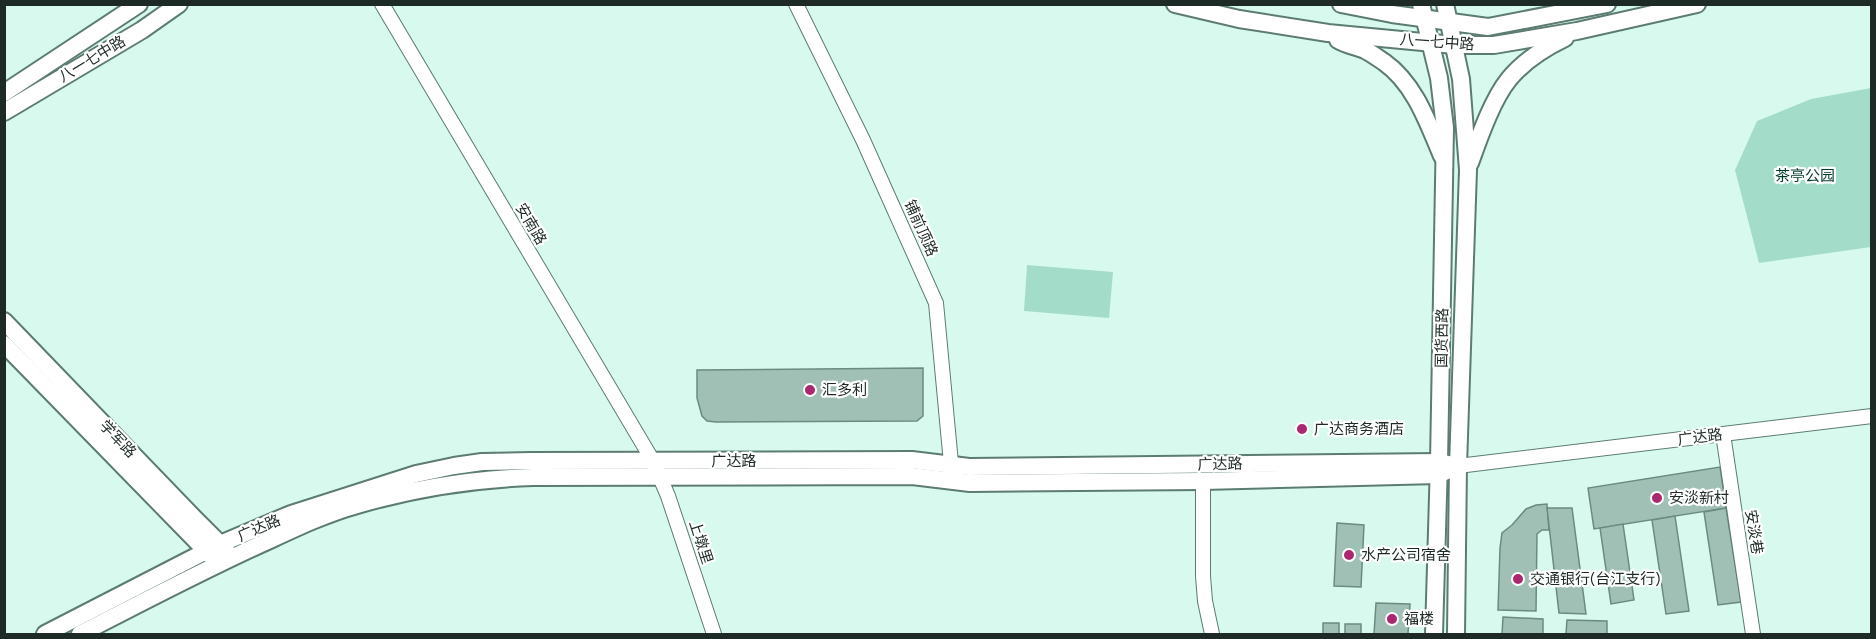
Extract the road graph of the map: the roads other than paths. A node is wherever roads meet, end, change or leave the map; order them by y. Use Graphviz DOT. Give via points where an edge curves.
graph roads {
  1 [pos="139,4"];
  2 [pos="179,4"];
  3 [pos="382,4"];
  4 [pos="796,4"];
  5 [pos="1175,4"];
  6 [pos="1341,4"];
  7 [pos="1445,4"];
  8 [pos="1607,4"];
  9 [pos="1697,4"];
  10 [pos="1423,11"];
  11 [pos="1449,22"];
  12 [pos="1577,31"];
  13 [pos="1328,33"];
  14 [pos="1430,44"];
  15 [pos="1454,45"];
  16 [pos="4,93"];
  17 [pos="4,112"];
  18 [pos="1445,162"];
  19 [pos="1468,170"];
  20 [pos="4,321"];
  21 [pos="4,344"];
  22 [pos="1872,416"];
  23 [pos="1723,434"];
  24 [pos="653,461"];
  25 [pos="1458,466"];
  26 [pos="1438,469"];
  27 [pos="952,474"];
  28 [pos="662,478"];
  29 [pos="1203,481"];
  30 [pos="213,548"];
  31 [pos="226,560"];
  32 [pos="45,634"];
  33 [pos="80,634"];
  34 [pos="714,634"];
  35 [pos="1212,634"];
  36 [pos="1434,634"];
  37 [pos="1456,634"];
  38 [pos="1753,634"];
  1 -- 16 [label="main road, 八一七中路"];
  2 -- 17 [label="main road, 八一七中路"];
  3 -- 24 [label="street, 安南路"];
  4 -- 27 [label="street, 铺前顶路" via="863,140 936,303"];
  5 -- 13 [label="main road, 八一七中路"];
  6 -- 10 [label="main road, 八一七中路"];
  7 -- 11 [label="main road, 国货西路"];
  8 -- 11 [label="main road, 八一七中路" via="1488,27"];
  9 -- 12 [label="main road, 八一七中路"];
  10 -- 11 [label="main road, 八一七中路"];
  10 -- 14 [label="main road, 国货西路"];
  11 -- 15 [label="main road, 国货西路"];
  12 -- 15 [label="main road, 八一七中路" via="1494,45"];
  12 -- 19 [label="main road" via="1543,49 1507,81"];
  13 -- 14 [label="main road, 八一七中路"];
  13 -- 18 [label="main road" via="1343,43 1364,49 1404,81"];
  14 -- 15 [label="main road, 八一七中路"];
  14 -- 18 [label="main road, 国货西路" via="1439,78"];
  15 -- 19 [label="main road, 国货西路" via="1461,79"];
  18 -- 26 [label="main road, 国货西路"];
  19 -- 25 [label="main road, 国货西路"];
  20 -- 30 [label="main road, 学军路"];
  21 -- 30 [label="main road, 学军路"];
  22 -- 23 [label="street, 广达路"];
  23 -- 25 [label="street, 广达路"];
  23 -- 38 [label="street, 安淡巷"];
  24 -- 27 [label="main road, 广达路" via="912,460"];
  24 -- 28 [label="street, 上墩里"];
  24 -- 30 [label="main road, 广达路" via="482,462 454,466 322,503"];
  25 -- 26 [label="main road, 广达路"];
  25 -- 37 [label="main road, 国货西路"];
  26 -- 27 [label="main road, 广达路"];
  26 -- 29 [label="main road, 广达路"];
  26 -- 36 [label="main road, 国货西路"];
  27 -- 28 [label="main road, 广达路"];
  27 -- 29 [label="main road, 广达路"];
  28 -- 31 [label="main road, 广达路" via="513,478 434,486 312,521"];
  28 -- 34 [label="street, 上墩里"];
  29 -- 35 [label="street" via="1203,576"];
  30 -- 31 [label="main road, 学军路"];
  30 -- 32 [label="main road, 广达路"];
  31 -- 33 [label="main road, 广达路"];
}
